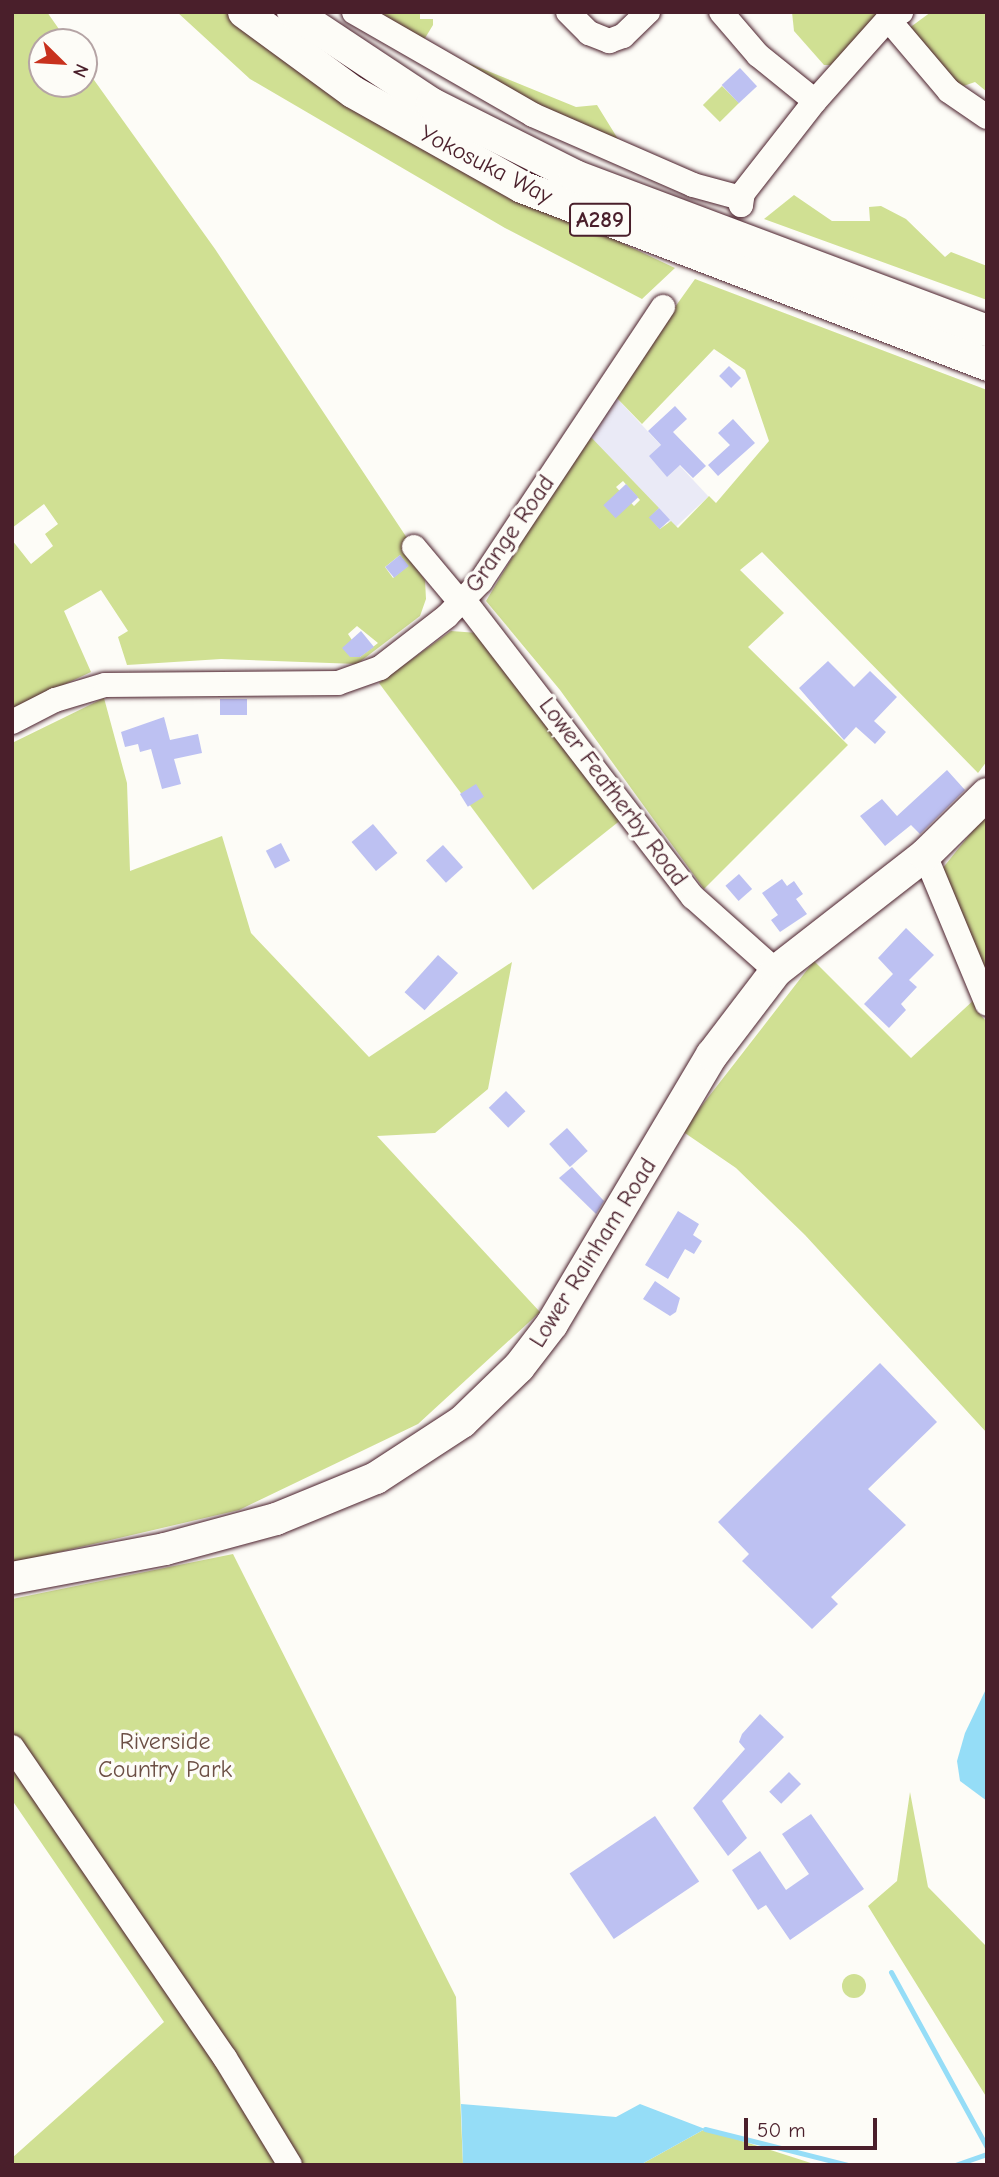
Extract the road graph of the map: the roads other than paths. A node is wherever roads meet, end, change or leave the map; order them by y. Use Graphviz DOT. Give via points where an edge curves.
graph roads {
  1 [pos="244,12"];
  2 [pos="293,12"];
  3 [pos="354,12"];
  4 [pos="568,12"];
  5 [pos="648,12"];
  6 [pos="721,12"];
  7 [pos="894,16"];
  8 [pos="816,101"];
  9 [pos="987,117"];
  10 [pos="663,307"];
  11 [pos="987,331"];
  12 [pos="987,365"];
  13 [pos="414,547"];
  14 [pos="462,601"];
  15 [pos="12,722"];
  16 [pos="987,794"];
  17 [pos="925,855"];
  18 [pos="776,971"];
  19 [pos="987,1004"];
  20 [pos="12,1578"];
  21 [pos="12,1747"];
  22 [pos="290,2165"];
  1 -- 12 [label="main road, Yokosuka Way / A289" via="353,92 522,187"];
  2 -- 11 [label="main road, Yokosuka Way / A289" via="432,104 575,176"];
  3 -- 8 [label="street" via="533,116 694,185 741,198"];
  4 -- 5 [label="street" via="587,31 610,41 624,36"];
  6 -- 8 [label="street" via="758,55"];
  7 -- 8 [label="street"];
  7 -- 9 [label="street" via="949,91"];
  10 -- 14 [label="street, Grange Road" via="503,551"];
  13 -- 14 [label="street, Lower Featherby Road"];
  14 -- 15 [label="street, Grange Road" via="410,647 357,680 105,685 55,700"];
  14 -- 18 [label="street, Lower Featherby Road" via="693,897"];
  16 -- 17 [label="main road, Lower Rainham Road"];
  17 -- 18 [label="main road, Lower Rainham Road"];
  17 -- 19 [label="street"];
  18 -- 20 [label="main road, Lower Rainham Road" via="712,1055 552,1324 514,1373 451,1430 376,1478 276,1520 212,1538"];
  21 -- 22 [label="street" via="225,2058"];
}
